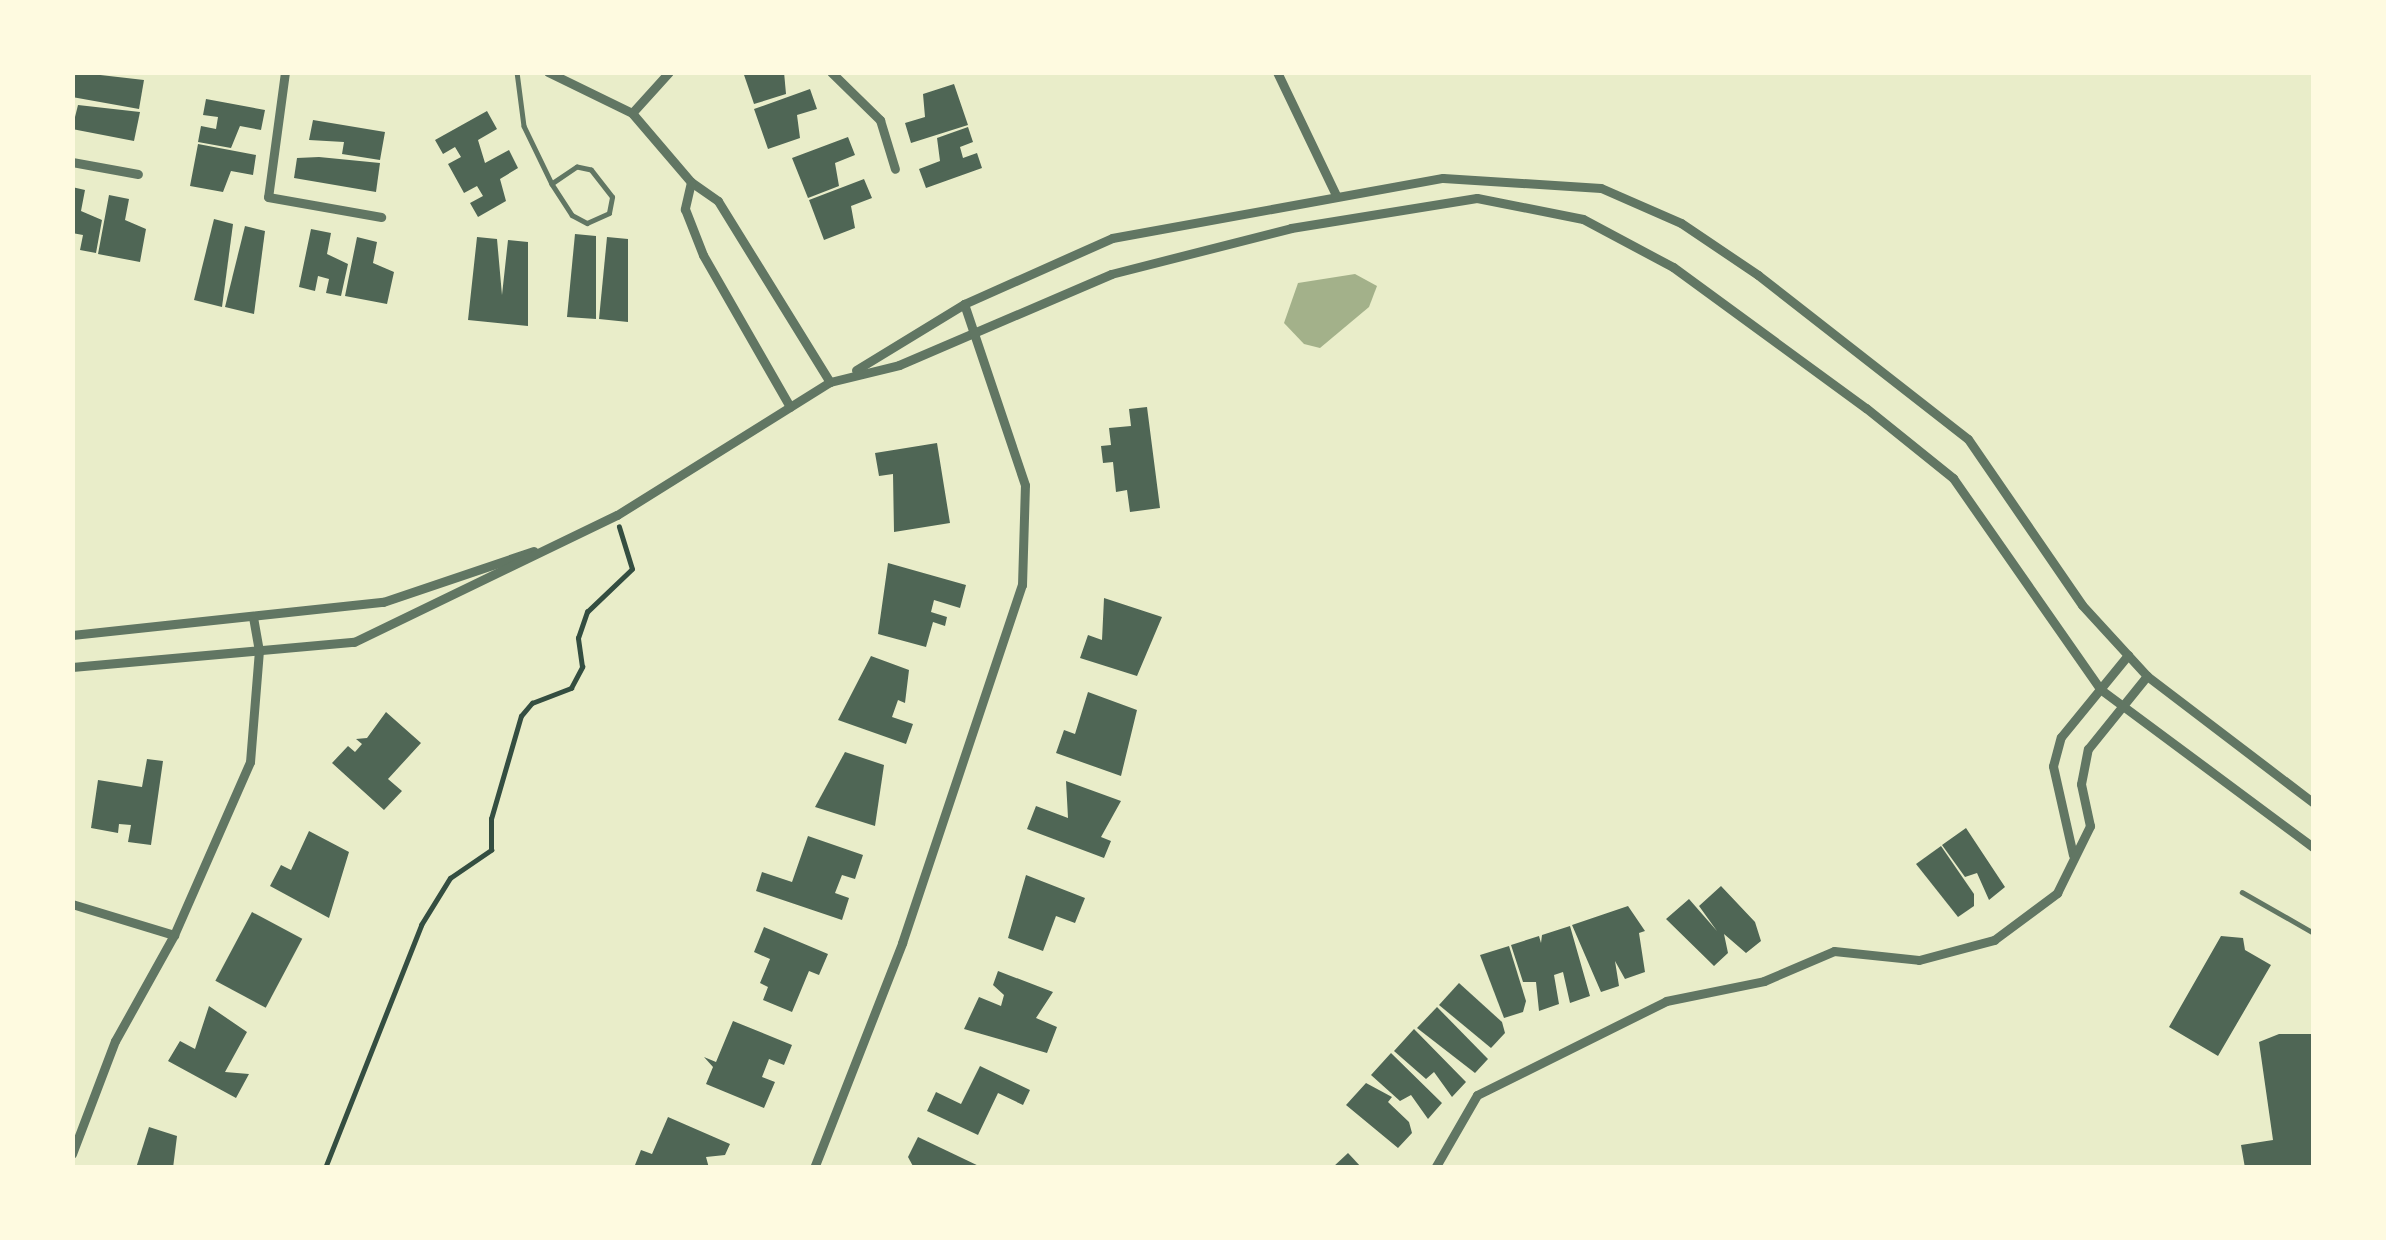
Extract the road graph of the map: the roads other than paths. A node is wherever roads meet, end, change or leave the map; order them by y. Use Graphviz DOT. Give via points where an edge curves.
graph roads {
  1 [pos="285,72"];
  2 [pos="517,72"];
  3 [pos="548,72"];
  4 [pos="669,72"];
  5 [pos="831,72"];
  6 [pos="1278,75"];
  7 [pos="632,113"];
  8 [pos="72,162"];
  9 [pos="895,169"];
  10 [pos="137,173"];
  11 [pos="691,182"];
  12 [pos="552,184"];
  13 [pos="1336,195"];
  14 [pos="381,217"];
  15 [pos="964,304"];
  16 [pos="974,330"];
  17 [pos="846,376"];
  18 [pos="830,382"];
  19 [pos="790,407"];
  20 [pos="539,551"];
  21 [pos="253,618"];
  22 [pos="72,635"];
  23 [pos="259,651"];
  24 [pos="2128,655"];
  25 [pos="72,668"];
  26 [pos="2147,676"];
  27 [pos="2100,688"];
  28 [pos="2122,705"];
  29 [pos="2314,802"];
  30 [pos="2314,848"];
  31 [pos="2072,855"];
  32 [pos="2242,892"];
  33 [pos="72,904"];
  34 [pos="2314,933"];
  35 [pos="174,935"];
  36 [pos="72,1154"];
  37 [pos="814,1168"];
  38 [pos="1435,1168"];
  1 -- 14 [label="street" via="268,197"];
  2 -- 12 [label="lane" via="524,126"];
  3 -- 7 [label="street"];
  4 -- 7 [label="street"];
  5 -- 9 [label="street" via="880,120"];
  6 -- 13 [label="street"];
  7 -- 11 [label="street"];
  8 -- 10 [label="street"];
  11 -- 18 [label="street" via="718,201"];
  11 -- 19 [label="street" via="685,209 703,255"];
  12 -- 12 [label="lane" via="587,223 609,213 612,197 591,170 577,167"];
  13 -- 15 [label="street" via="1112,238"];
  13 -- 24 [label="street" via="1443,178 1516,177 1601,188 1682,223 1968,439 2082,605"];
  15 -- 16 [label="street"];
  15 -- 17 [label="street"];
  16 -- 17 [label="street" via="899,365"];
  16 -- 27 [label="street" via="1111,274 1291,228 1477,198 1583,219 1673,267 1953,478"];
  16 -- 37 [label="street" via="1025,485 1022,585 902,943"];
  17 -- 18 [label="street"];
  18 -- 19 [label="street"];
  19 -- 20 [label="street" via="613,517"];
  20 -- 21 [label="street" via="383,602"];
  20 -- 23 [label="street" via="467,594 354,642"];
  21 -- 22 [label="street"];
  21 -- 23 [label="street"];
  23 -- 25 [label="street"];
  23 -- 35 [label="street" via="250,762"];
  24 -- 26 [label="street"];
  24 -- 27 [label="street"];
  26 -- 28 [label="street"];
  26 -- 29 [label="street"];
  27 -- 28 [label="street"];
  27 -- 31 [label="street" via="2061,737 2053,766"];
  28 -- 30 [label="street"];
  28 -- 31 [label="street" via="2088,749 2080,784 2090,826"];
  31 -- 38 [label="street" via="2057,892 1994,940 1919,960 1834,951 1764,981 1666,1001 1558,1048 1477,1095"];
  32 -- 34 [label="lane"];
  33 -- 35 [label="street"];
  35 -- 36 [label="street" via="115,1041"];
}
